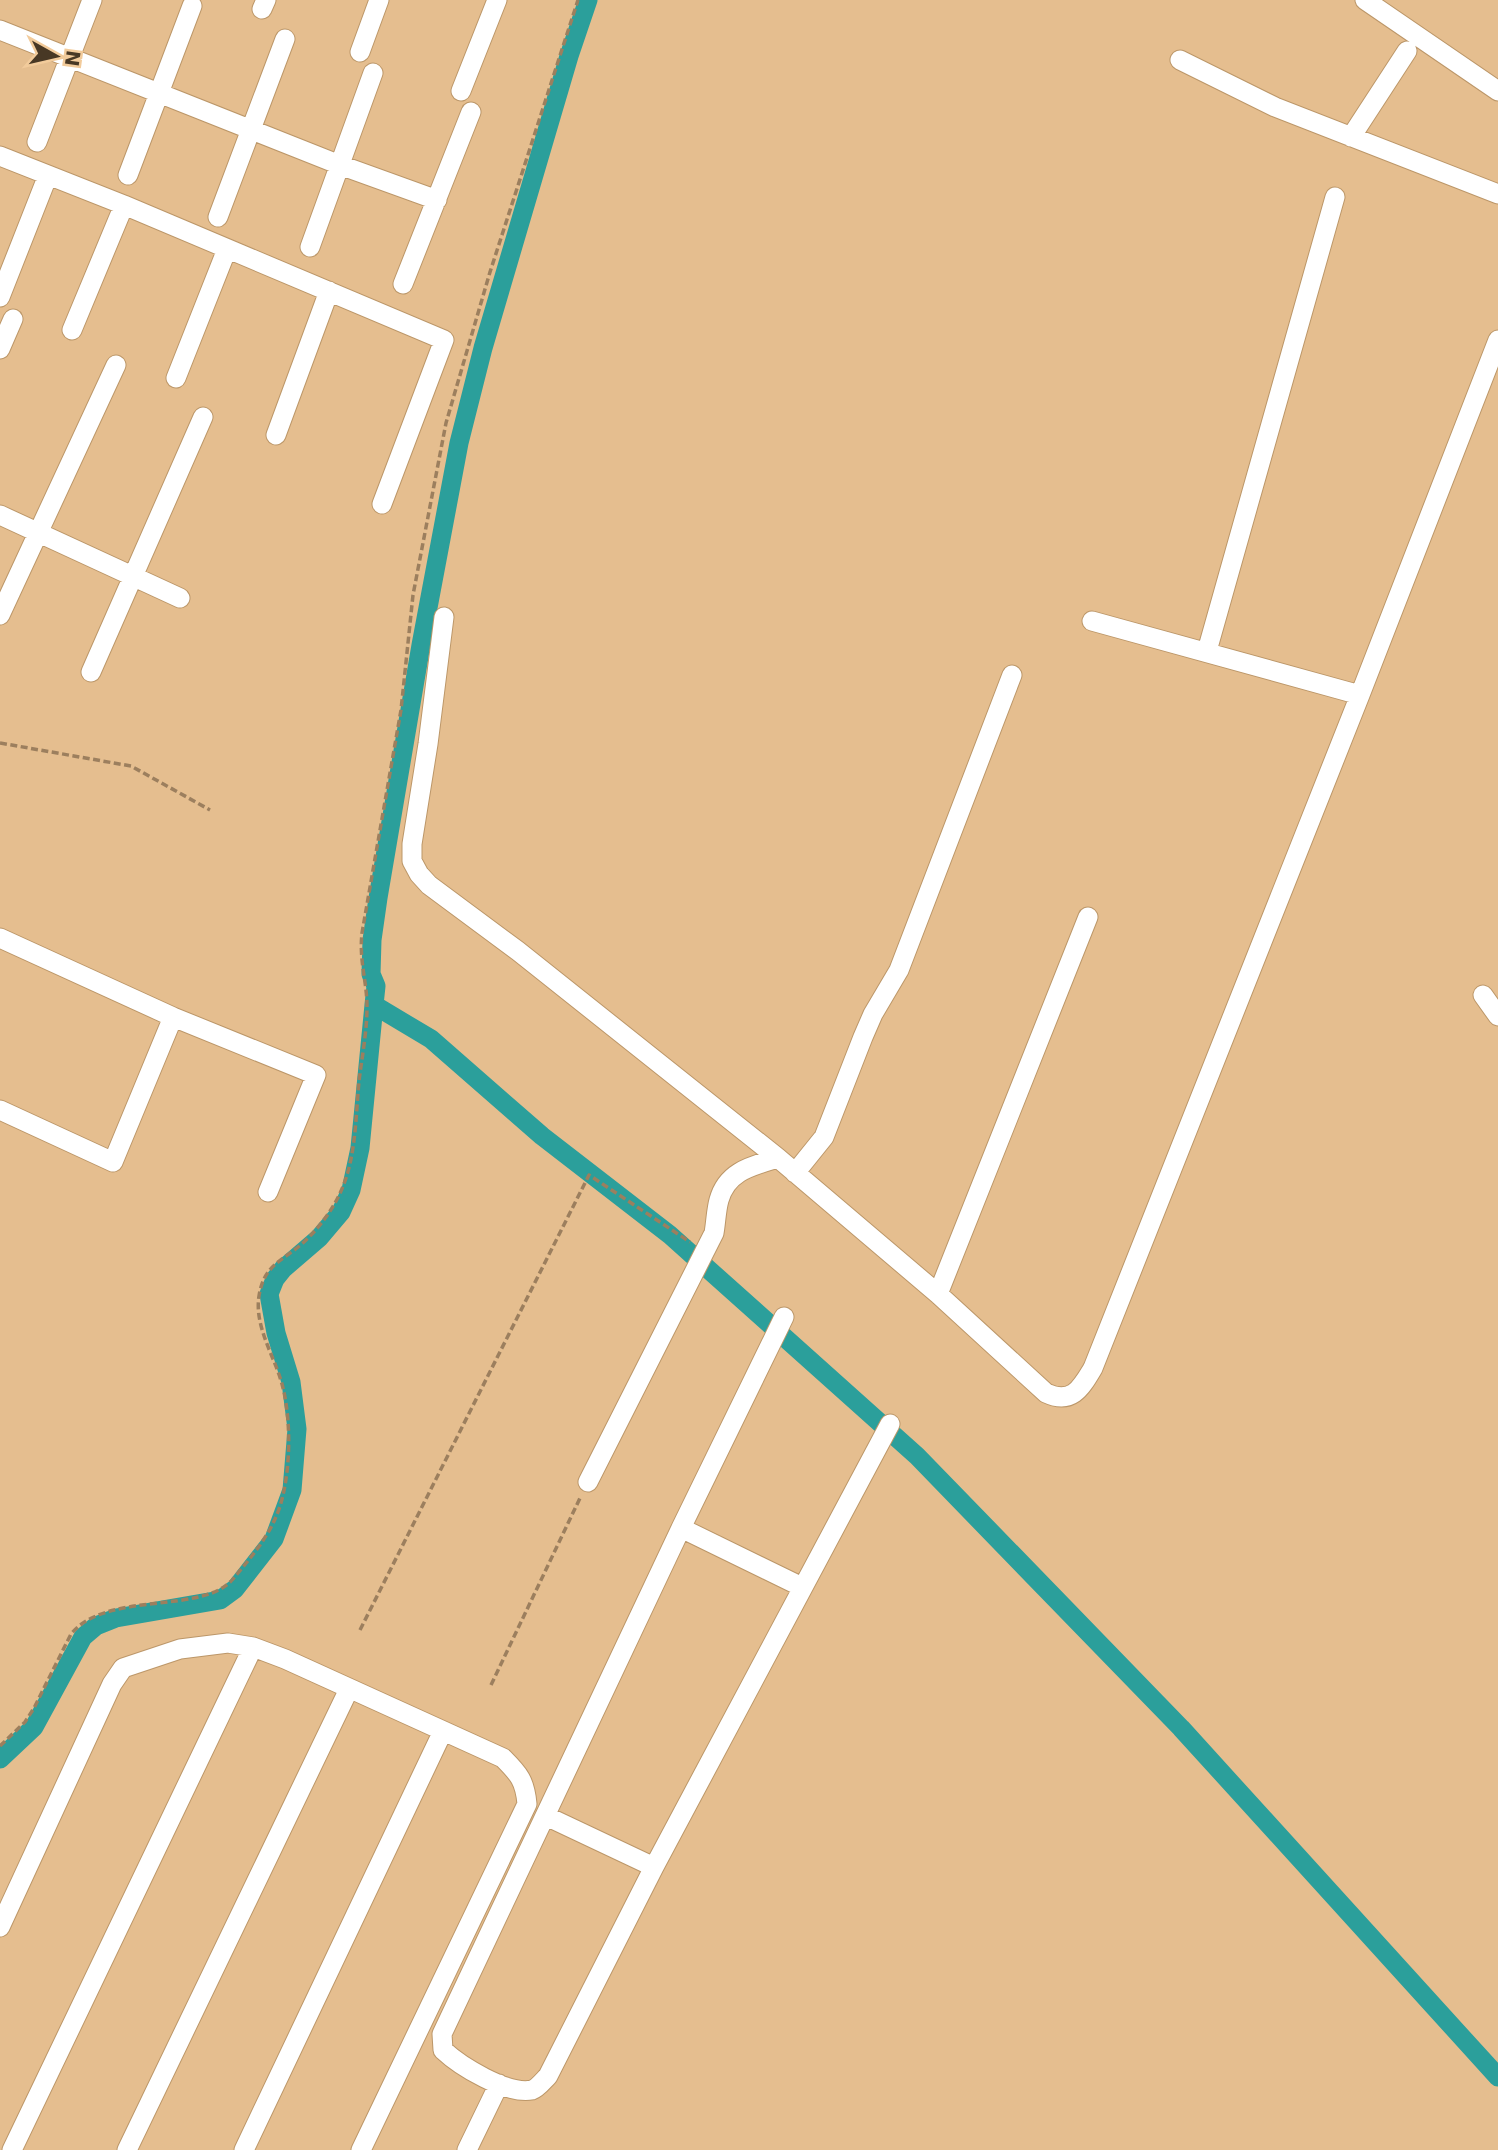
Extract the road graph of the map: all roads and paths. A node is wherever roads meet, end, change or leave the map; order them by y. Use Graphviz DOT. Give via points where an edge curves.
graph roads {
  1 [pos="92,0"];
  2 [pos="379,0"];
  3 [pos="497,0"];
  4 [pos="578,0"];
  5 [pos="1365,0"];
  6 [pos="192,6"];
  7 [pos="0,30"];
  8 [pos="285,39"];
  9 [pos="1406,51"];
  10 [pos="360,52"];
  11 [pos="70,58"];
  12 [pos="1180,60"];
  13 [pos="373,73"];
  14 [pos="461,91"];
  15 [pos="1498,91"];
  16 [pos="159,93"];
  17 [pos="471,111"];
  18 [pos="251,130"];
  19 [pos="1350,137"];
  20 [pos="37,142"];
  21 [pos="0,156"];
  22 [pos="340,165"];
  23 [pos="128,174"];
  24 [pos="48,175"];
  25 [pos="1498,194"];
  26 [pos="1335,197"];
  27 [pos="437,200"];
  28 [pos="124,205"];
  29 [pos="218,218"];
  30 [pos="310,247"];
  31 [pos="227,249"];
  32 [pos="403,284"];
  33 [pos="330,291"];
  34 [pos="0,297"];
  35 [pos="13,319"];
  36 [pos="72,330"];
  37 [pos="1498,340"];
  38 [pos="0,349"];
  39 [pos="116,365"];
  40 [pos="176,378"];
  41 [pos="203,417"];
  42 [pos="276,435"];
  43 [pos="382,504"];
  44 [pos="0,516"];
  45 [pos="37,533"];
  46 [pos="134,577"];
  47 [pos="180,598"];
  48 [pos="0,615"];
  49 [pos="444,617"];
  50 [pos="1092,621"];
  51 [pos="1207,652"];
  52 [pos="91,672"];
  53 [pos="1012,675"];
  54 [pos="1360,695"];
  55 [pos="0,743"];
  56 [pos="210,810"];
  57 [pos="1088,917"];
  58 [pos="0,938"];
  59 [pos="1483,995"];
  60 [pos="1498,1016"];
  61 [pos="173,1017"];
  62 [pos="0,1110"];
  63 [pos="778,1158"];
  64 [pos="795,1173"];
  65 [pos="268,1192"];
  66 [pos="704,1251"];
  67 [pos="938,1294"];
  68 [pos="784,1317"];
  69 [pos="890,1424"];
  70 [pos="588,1482"];
  71 [pos="681,1528"];
  72 [pos="802,1587"];
  73 [pos="360,1630"];
  74 [pos="253,1647"];
  75 [pos="491,1685"];
  76 [pos="349,1689"];
  77 [pos="443,1731"];
  78 [pos="0,1746"];
  79 [pos="546,1816"];
  80 [pos="654,1867"];
  81 [pos="0,1927"];
  82 [pos="499,2084"];
  83 [pos="12,2150"];
  84 [pos="127,2150"];
  85 [pos="244,2150"];
  86 [pos="361,2150"];
  87 [pos="467,2150"];
  1 -- 11 [label="street"];
  2 -- 10 [label="street"];
  3 -- 14 [label="street"];
  4 -- 78 [label="path" via="482,295 443,436 413,595 401,710 362,933 360,962 367,1009 346,1178 326,1218 266,1273 258,1299 259,1318 284,1388 288,1457 279,1510 233,1580 221,1590 106,1612 79,1624 25,1722"];
  5 -- 15 [label="street"];
  6 -- 16 [label="street"];
  7 -- 11 [label="street"];
  8 -- 18 [label="street"];
  9 -- 19 [label="street"];
  11 -- 16 [label="street"];
  11 -- 20 [label="street"];
  12 -- 19 [label="street" via="1275,107"];
  13 -- 22 [label="street"];
  16 -- 18 [label="street"];
  16 -- 23 [label="street"];
  17 -- 27 [label="street"];
  18 -- 22 [label="street"];
  18 -- 29 [label="street"];
  19 -- 25 [label="street"];
  21 -- 24 [label="street"];
  22 -- 27 [label="street"];
  22 -- 30 [label="street"];
  24 -- 28 [label="street"];
  24 -- 34 [label="street"];
  26 -- 51 [label="street"];
  27 -- 32 [label="street"];
  28 -- 31 [label="street"];
  28 -- 36 [label="street"];
  31 -- 33 [label="street"];
  31 -- 40 [label="street"];
  33 -- 42 [label="street"];
  33 -- 43 [label="street" via="444,340"];
  35 -- 38 [label="street"];
  37 -- 54 [label="street"];
  39 -- 45 [label="street"];
  41 -- 46 [label="street"];
  44 -- 45 [label="street"];
  45 -- 46 [label="street"];
  45 -- 48 [label="street"];
  46 -- 47 [label="street"];
  46 -- 52 [label="street"];
  49 -- 63 [label="street" via="412,844 412,861 419,874"];
  50 -- 51 [label="street"];
  51 -- 54 [label="street"];
  53 -- 64 [label="street" via="899,971 873,1014 824,1137"];
  54 -- 67 [label="street" via="1082,1386 1063,1398 1046,1393"];
  55 -- 56 [label="path" via="131,766"];
  57 -- 67 [label="street"];
  58 -- 61 [label="street"];
  59 -- 60 [label="street"];
  61 -- 62 [label="street" via="113,1162"];
  61 -- 65 [label="street" via="316,1075"];
  63 -- 64 [label="street"];
  63 -- 66 [label="street" via="735,1174 721,1194 714,1233"];
  64 -- 67 [label="street"];
  66 -- 70 [label="street"];
  66 -- 73 [label="path" via="589,1175"];
  68 -- 71 [label="street"];
  69 -- 72 [label="street"];
  70 -- 75 [label="path"];
  71 -- 72 [label="street"];
  71 -- 79 [label="street"];
  72 -- 80 [label="street"];
  74 -- 76 [label="street"];
  74 -- 81 [label="street" via="228,1643 180,1649 123,1668"];
  74 -- 83 [label="street"];
  76 -- 77 [label="street"];
  76 -- 84 [label="street"];
  77 -- 85 [label="street"];
  77 -- 86 [label="street" via="503,1758 526,1786 527,1804"];
  79 -- 80 [label="street"];
  79 -- 82 [label="street" via="442,2034 443,2050 456,2062"];
  80 -- 82 [label="street" via="548,2076 535,2090"];
  82 -- 87 [label="street"];
}
